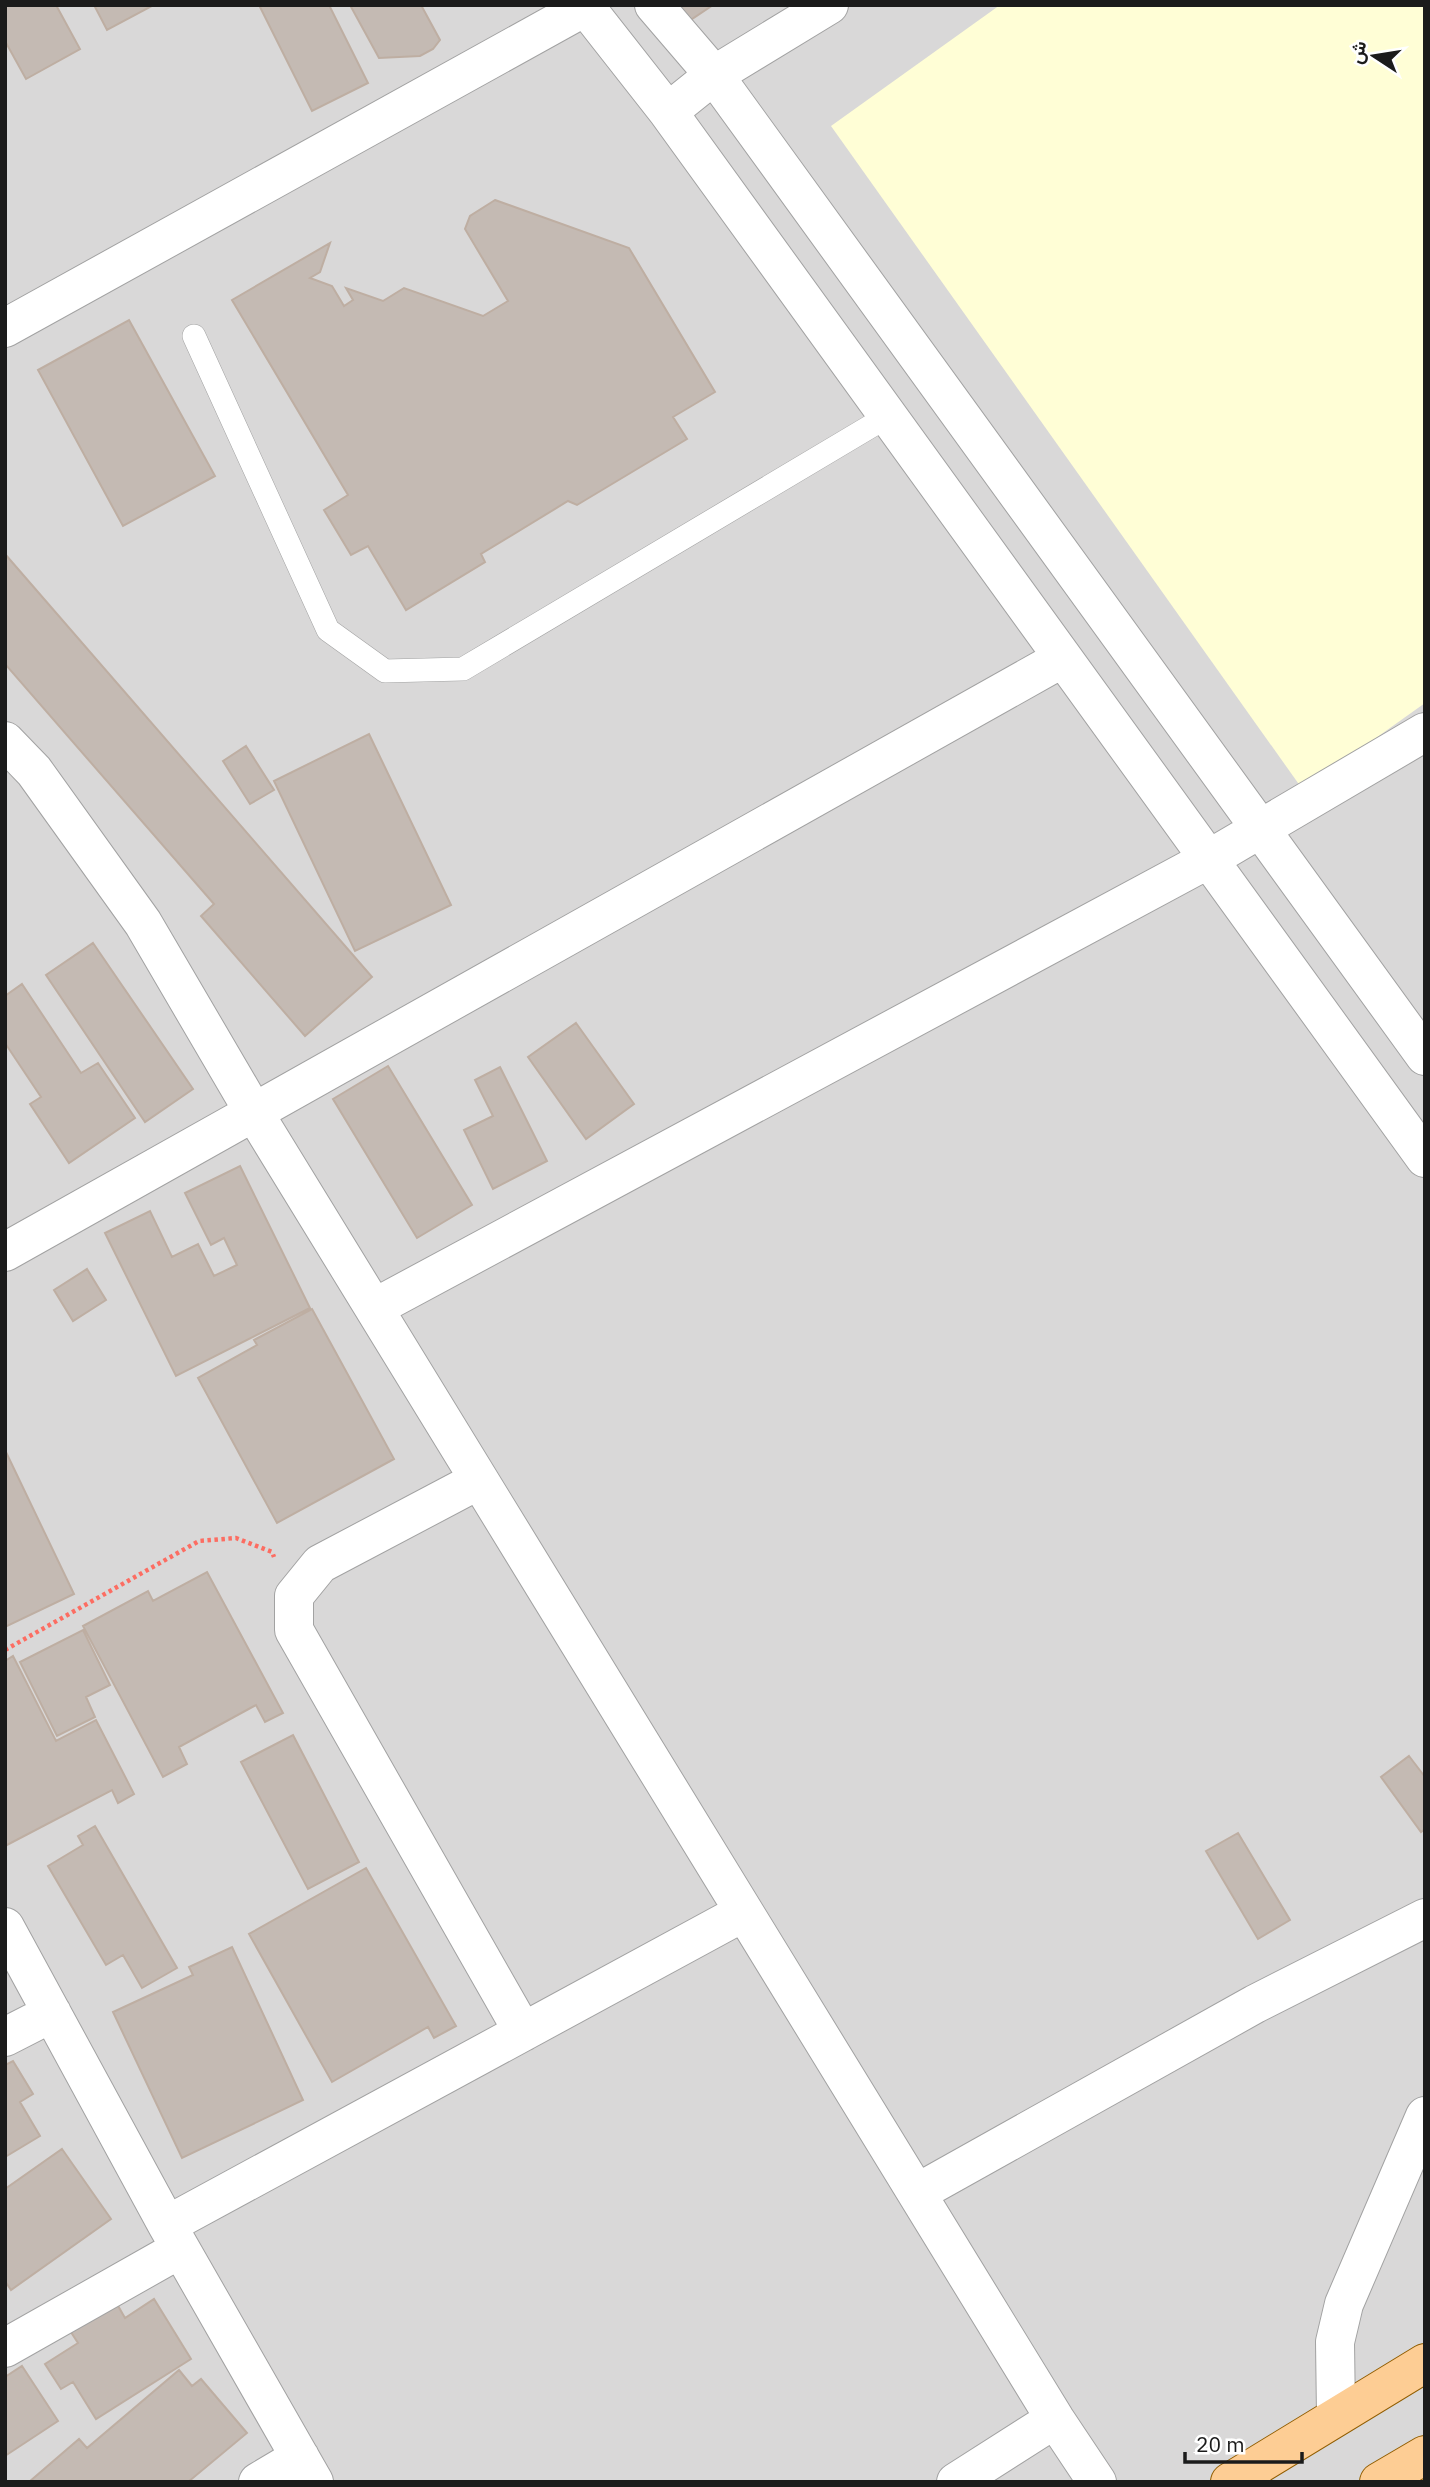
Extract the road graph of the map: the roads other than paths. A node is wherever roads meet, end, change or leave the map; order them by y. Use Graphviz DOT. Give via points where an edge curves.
graph roads {
  1 [pos="654,5"];
  2 [pos="829,5"];
  3 [pos="585,6"];
  4 [pos="714,75"];
  5 [pos="668,112"];
  6 [pos="5,328"];
  7 [pos="194,335"];
  8 [pos="888,416"];
  9 [pos="1063,658"];
  10 [pos="1425,732"];
  11 [pos="5,741"];
  12 [pos="1209,859"];
  13 [pos="1425,1056"];
  14 [pos="253,1111"];
  15 [pos="1425,1158"];
  16 [pos="5,1252"];
  17 [pos="373,1308"];
  18 [pos="479,1480"];
  19 [pos="744,1912"];
  20 [pos="1425,1918"];
  21 [pos="5,1927"];
  22 [pos="52,2013"];
  23 [pos="523,2032"];
  24 [pos="5,2037"];
  25 [pos="1425,2116"];
  26 [pos="917,2193"];
  27 [pos="174,2237"];
  28 [pos="5,2348"];
  29 [pos="1425,2363"];
  30 [pos="1336,2414"];
  31 [pos="1055,2419"];
  32 [pos="1425,2455"];
  33 [pos="307,2469"];
  34 [pos="258,2482"];
  35 [pos="956,2482"];
  36 [pos="1097,2482"];
  37 [pos="1230,2482"];
  38 [pos="1379,2482"];
  1 -- 4 [label="street"];
  2 -- 4 [label="street"];
  3 -- 5 [label="street"];
  3 -- 6 [label="street"];
  4 -- 5 [label="street"];
  4 -- 13 [label="street"];
  5 -- 8 [label="street"];
  7 -- 8 [label="lane" via="328,630 385,671 463,669"];
  8 -- 9 [label="street"];
  9 -- 12 [label="street"];
  9 -- 14 [label="street"];
  10 -- 12 [label="street"];
  11 -- 14 [label="street" via="34,771 143,923"];
  12 -- 15 [label="street"];
  12 -- 17 [label="street"];
  14 -- 16 [label="street"];
  14 -- 17 [label="street"];
  17 -- 18 [label="street"];
  18 -- 19 [label="street"];
  18 -- 23 [label="street" via="320,1564 294,1596 294,1630"];
  19 -- 23 [label="street"];
  19 -- 26 [label="street"];
  20 -- 26 [label="street" via="1255,2004"];
  21 -- 22 [label="street"];
  22 -- 24 [label="street"];
  22 -- 27 [label="street"];
  23 -- 27 [label="street"];
  25 -- 30 [label="street" via="1344,2304 1335,2342"];
  26 -- 31 [label="street"];
  27 -- 28 [label="street"];
  27 -- 33 [label="street"];
  29 -- 30 [label="main road"];
  30 -- 37 [label="main road"];
  31 -- 35 [label="street"];
  31 -- 36 [label="street"];
  32 -- 38 [label="main road"];
  33 -- 34 [label="street"];
}
